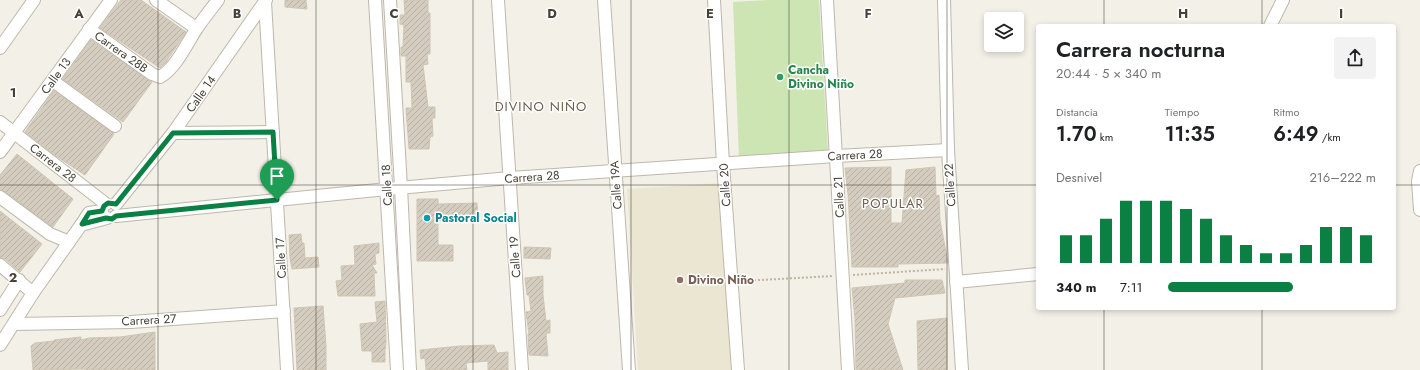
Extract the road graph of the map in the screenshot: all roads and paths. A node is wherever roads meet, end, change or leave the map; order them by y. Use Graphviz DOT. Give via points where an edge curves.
graph roads {
  1 [pos="34,0"];
  2 [pos="111,0"];
  3 [pos="156,0"];
  4 [pos="218,0"];
  5 [pos="375,0"];
  6 [pos="390,0"];
  7 [pos="498,0"];
  8 [pos="604,0"];
  9 [pos="714,0"];
  10 [pos="827,0"];
  11 [pos="944,0"];
  12 [pos="1283,0"];
  13 [pos="266,1"];
  14 [pos="1271,24"];
  15 [pos="198,26"];
  16 [pos="90,29"];
  17 [pos="0,48"];
  18 [pos="53,81"];
  19 [pos="0,122"];
  20 [pos="115,126"];
  21 [pos="273,132"];
  22 [pos="15,133"];
  23 [pos="173,133"];
  24 [pos="948,150"];
  25 [pos="0,152"];
  26 [pos="836,156"];
  27 [pos="723,164"];
  28 [pos="615,171"];
  29 [pos="1420,171"];
  30 [pos="510,178"];
  31 [pos="402,187"];
  32 [pos="387,188"];
  33 [pos="0,197"];
  34 [pos="277,200"];
  35 [pos="109,210"];
  36 [pos="1420,210"];
  37 [pos="69,242"];
  38 [pos="0,265"];
  39 [pos="1036,274"];
  40 [pos="19,280"];
  41 [pos="956,282"];
  42 [pos="33,293"];
  43 [pos="0,310"];
  44 [pos="284,311"];
  45 [pos="14,324"];
  46 [pos="0,345"];
  47 [pos="288,370"];
  48 [pos="397,370"];
  49 [pos="410,370"];
  50 [pos="522,370"];
  51 [pos="629,370"];
  52 [pos="738,370"];
  53 [pos="848,370"];
  54 [pos="962,370"];
  1 -- 17 [label="street"];
  2 -- 16 [label="street, Calle 13"];
  3 -- 15 [label="street" via="193,26"];
  4 -- 15 [label="street"];
  5 -- 32 [label="street, Calle 18"];
  6 -- 31 [label="street, Calle 18"];
  7 -- 30 [label="street, Calle 19"];
  8 -- 28 [label="street, Calle 19A"];
  9 -- 27 [label="street, Calle 20"];
  10 -- 26 [label="street, Calle 21"];
  11 -- 24 [label="street, Calle 22"];
  12 -- 14 [label="street"];
  13 -- 21 [label="street, Calle 17"];
  13 -- 23 [label="street, Calle 14"];
  15 -- 16 [label="street, Carrera 28B" via="174,64 160,77 152,74"];
  16 -- 18 [label="street, Calle 13"];
  18 -- 20 [label="street"];
  18 -- 22 [label="street, Calle 13"];
  19 -- 22 [label="street, Carrera 28"];
  21 -- 23 [label="street"];
  21 -- 34 [label="street, Calle 17"];
  22 -- 25 [label="street, Calle 13"];
  22 -- 35 [label="street, Carrera 28"];
  23 -- 35 [label="street, Calle 14"];
  24 -- 26 [label="street, Carrera 28"];
  24 -- 41 [label="street, Calle 22"];
  26 -- 27 [label="street, Carrera 28"];
  26 -- 53 [label="street, Calle 21"];
  27 -- 28 [label="street, Carrera 28"];
  27 -- 52 [label="street, Calle 20"];
  28 -- 30 [label="street, Carrera 28"];
  28 -- 51 [label="street, Calle 19A"];
  29 -- 36 [label="street"];
  30 -- 31 [label="street, Carrera 28"];
  30 -- 50 [label="street, Calle 19"];
  31 -- 32 [label="street, Carrera 28"];
  31 -- 49 [label="street, Calle 18"];
  32 -- 34 [label="street, Carrera 28"];
  32 -- 48 [label="street, Calle 18"];
  33 -- 37 [label="street" via="50,234"];
  34 -- 35 [label="street, Carrera 28"];
  34 -- 44 [label="street, Calle 17"];
  35 -- 37 [label="street" via="82,224"];
  37 -- 42 [label="street"];
  38 -- 40 [label="street"];
  39 -- 41 [label="street"];
  40 -- 42 [label="street"];
  40 -- 43 [label="street"];
  41 -- 54 [label="street, Calle 22"];
  42 -- 45 [label="street"];
  44 -- 45 [label="street, Carrera 27" via="131,322"];
  44 -- 47 [label="street, Calle 17"];
  45 -- 46 [label="street"];
}
